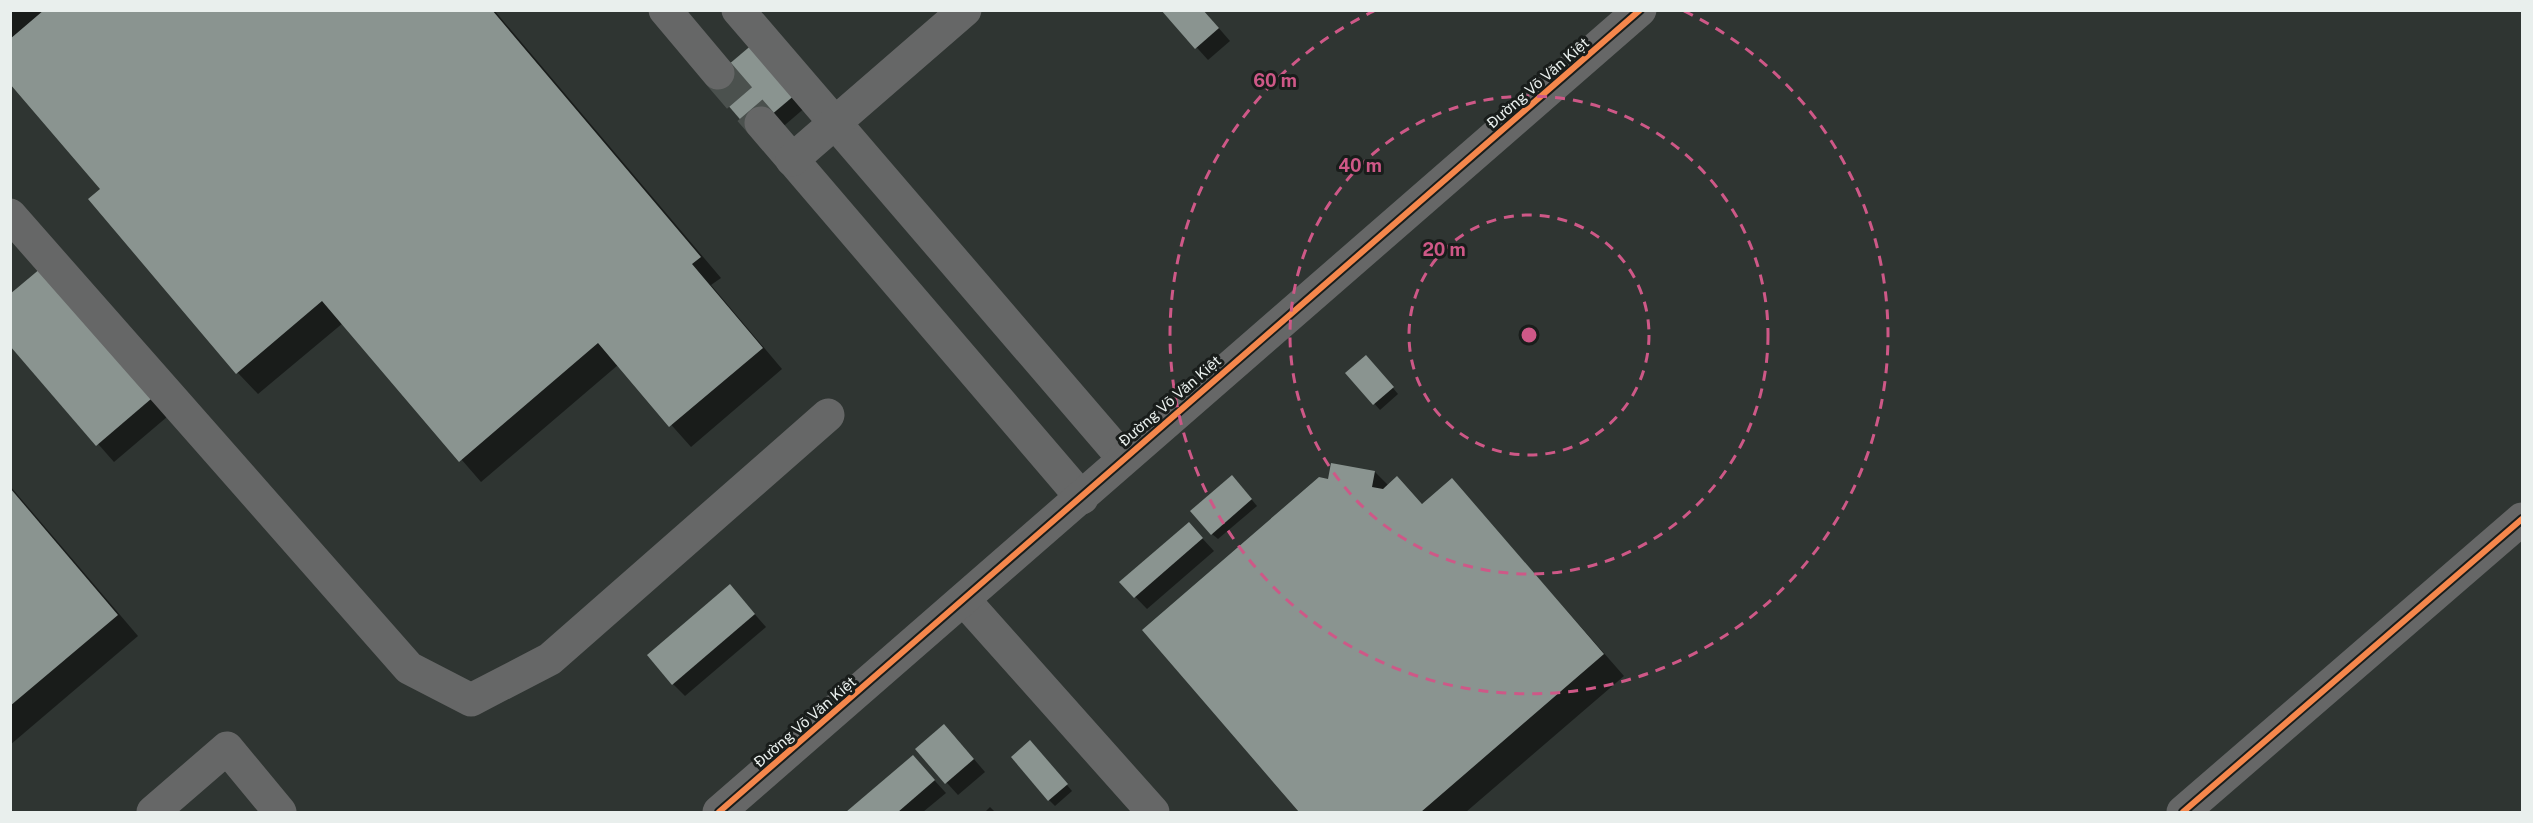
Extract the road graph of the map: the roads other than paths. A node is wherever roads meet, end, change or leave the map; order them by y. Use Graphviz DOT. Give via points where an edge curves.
graph roads {
  1 [pos="665,10"];
  2 [pos="738,10"];
  3 [pos="965,10"];
  4 [pos="1640,10"];
  5 [pos="718,73"];
  6 [pos="761,123"];
  7 [pos="835,123"];
  8 [pos="792,160"];
  9 [pos="10,215"];
  10 [pos="828,415"];
  11 [pos="1123,458"];
  12 [pos="1082,498"];
  13 [pos="2523,519"];
  14 [pos="964,600"];
  15 [pos="153,813"];
  16 [pos="280,813"];
  17 [pos="719,813"];
  18 [pos="1153,813"];
  19 [pos="2183,813"];
  1 -- 5 [label="street"];
  2 -- 7 [label="street"];
  3 -- 7 [label="street"];
  4 -- 11 [label="street, Đường Võ Văn Kiệt"];
  6 -- 8 [label="street"];
  7 -- 8 [label="street"];
  7 -- 11 [label="street"];
  8 -- 12 [label="street"];
  9 -- 10 [label="street" via="409,668 471,700 550,659"];
  11 -- 12 [label="street, Đường Võ Văn Kiệt"];
  12 -- 14 [label="street, Đường Võ Văn Kiệt"];
  13 -- 19 [label="street"];
  14 -- 17 [label="street, Đường Võ Văn Kiệt"];
  14 -- 18 [label="street"];
  15 -- 16 [label="street" via="227,748"];
}
